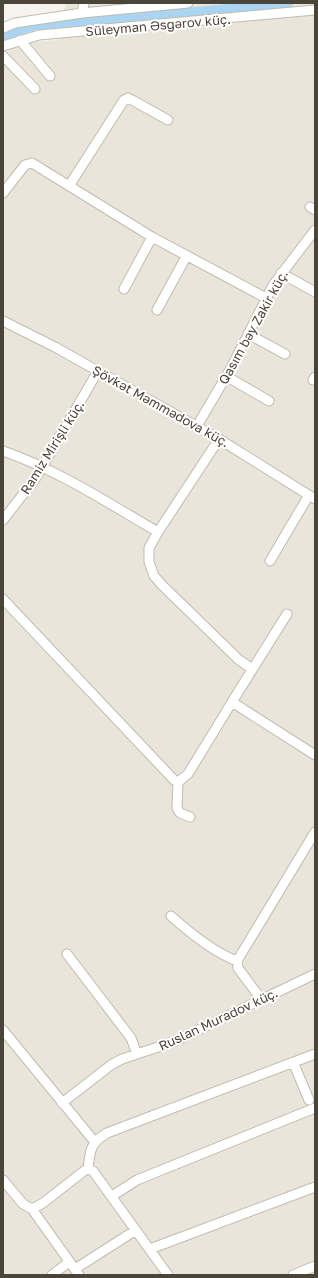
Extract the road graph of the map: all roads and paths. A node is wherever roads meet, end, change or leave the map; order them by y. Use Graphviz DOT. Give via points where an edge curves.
graph roads {
  1 [pos="84,3"];
  2 [pos="188,3"];
  3 [pos="315,10"];
  4 [pos="82,14"];
  5 [pos="3,28"];
  6 [pos="20,40"];
  7 [pos="3,46"];
  8 [pos="3,56"];
  9 [pos="50,76"];
  10 [pos="35,89"];
  11 [pos="168,120"];
  12 [pos="69,186"];
  13 [pos="3,194"];
  14 [pos="315,230"];
  15 [pos="152,237"];
  16 [pos="186,257"];
  17 [pos="281,273"];
  18 [pos="124,289"];
  19 [pos="315,292"];
  20 [pos="266,298"];
  21 [pos="157,310"];
  22 [pos="3,321"];
  23 [pos="248,334"];
  24 [pos="285,354"];
  25 [pos="98,371"];
  26 [pos="226,376"];
  27 [pos="269,401"];
  28 [pos="197,426"];
  29 [pos="219,439"];
  30 [pos="3,451"];
  31 [pos="42,466"];
  32 [pos="312,497"];
  33 [pos="3,520"];
  34 [pos="158,532"];
  35 [pos="270,560"];
  36 [pos="3,599"];
  37 [pos="287,614"];
  38 [pos="252,669"];
  39 [pos="232,702"];
  40 [pos="315,754"];
  41 [pos="178,782"];
  42 [pos="190,818"];
  43 [pos="315,832"];
  44 [pos="171,916"];
  45 [pos="67,954"];
  46 [pos="237,961"];
  47 [pos="315,974"];
  48 [pos="261,999"];
  49 [pos="3,1030"];
  50 [pos="137,1054"];
  51 [pos="315,1054"];
  52 [pos="293,1062"];
  53 [pos="309,1100"];
  54 [pos="62,1103"];
  55 [pos="315,1108"];
  56 [pos="94,1141"];
  57 [pos="88,1169"];
  58 [pos="3,1180"];
  59 [pos="315,1187"];
  60 [pos="112,1196"];
  61 [pos="32,1209"];
  62 [pos="136,1230"];
  63 [pos="150,1249"];
  64 [pos="69,1262"];
  65 [pos="315,1266"];
  66 [pos="77,1272"];
  67 [pos="52,1275"];
  68 [pos="168,1275"];
  69 [pos="293,1275"];
  1 -- 4 [label="street"];
  2 -- 4 [label="street, Süleyman Əsgərov küç."];
  3 -- 6 [label="street, Süleyman Əsgərov küç." via="39,35"];
  4 -- 5 [label="street, Süleyman Əsgərov küç." via="15,23"];
  6 -- 7 [label="street, Süleyman Əsgərov küç."];
  6 -- 9 [label="street"];
  8 -- 10 [label="street"];
  11 -- 12 [label="street" via="128,98 124,100"];
  12 -- 13 [label="street" via="32,163 25,165"];
  12 -- 15 [label="street"];
  14 -- 17 [label="street, Qasım bəy Zakir küç."];
  15 -- 16 [label="street"];
  15 -- 18 [label="street"];
  16 -- 20 [label="street"];
  16 -- 21 [label="street"];
  17 -- 19 [label="street"];
  17 -- 20 [label="street, Qasım bəy Zakir küç."];
  20 -- 23 [label="street, Qasım bəy Zakir küç."];
  22 -- 25 [label="street, Şövkət Məmmədova küç."];
  23 -- 24 [label="street"];
  23 -- 26 [label="street, Qasım bəy Zakir küç."];
  25 -- 28 [label="street, Şövkət Məmmədova küç."];
  25 -- 31 [label="street, Ramiz Mirişli küç."];
  26 -- 27 [label="street"];
  26 -- 28 [label="street, Qasım bəy Zakir küç."];
  28 -- 29 [label="street, Şövkət Məmmədova küç."];
  29 -- 32 [label="street, Şövkət Məmmədova küç."];
  29 -- 34 [label="street"];
  30 -- 31 [label="street"];
  31 -- 33 [label="street, Ramiz Mirişli küç."];
  31 -- 34 [label="street"];
  32 -- 35 [label="street"];
  34 -- 38 [label="street" via="149,548 149,562 154,576 238,659"];
  36 -- 41 [label="street" via="168,776"];
  37 -- 38 [label="street"];
  38 -- 39 [label="street"];
  39 -- 40 [label="street"];
  39 -- 41 [label="street" via="188,774"];
  41 -- 42 [label="street" via="177,808 180,813"];
  43 -- 46 [label="street"];
  44 -- 46 [label="street" via="190,933 228,958"];
  45 -- 50 [label="street" via="131,1038"];
  46 -- 48 [label="street" via="238,968"];
  47 -- 48 [label="street, Ruslan Muradov küç."];
  48 -- 50 [label="street, Ruslan Muradov küç." via="173,1042"];
  49 -- 54 [label="street"];
  50 -- 54 [label="street, Ruslan Muradov küç." via="122,1058 111,1065"];
  51 -- 52 [label="street"];
  52 -- 53 [label="street"];
  52 -- 56 [label="street" via="107,1133"];
  54 -- 56 [label="street"];
  55 -- 60 [label="street" via="137,1180"];
  56 -- 57 [label="street"];
  57 -- 60 [label="street"];
  57 -- 61 [label="street"];
  58 -- 61 [label="street" via="24,1204"];
  59 -- 63 [label="street"];
  60 -- 62 [label="street"];
  61 -- 64 [label="street"];
  62 -- 63 [label="street"];
  62 -- 66 [label="street"];
  63 -- 68 [label="street"];
  64 -- 66 [label="street"];
  64 -- 67 [label="street"];
  65 -- 69 [label="street"];
}
